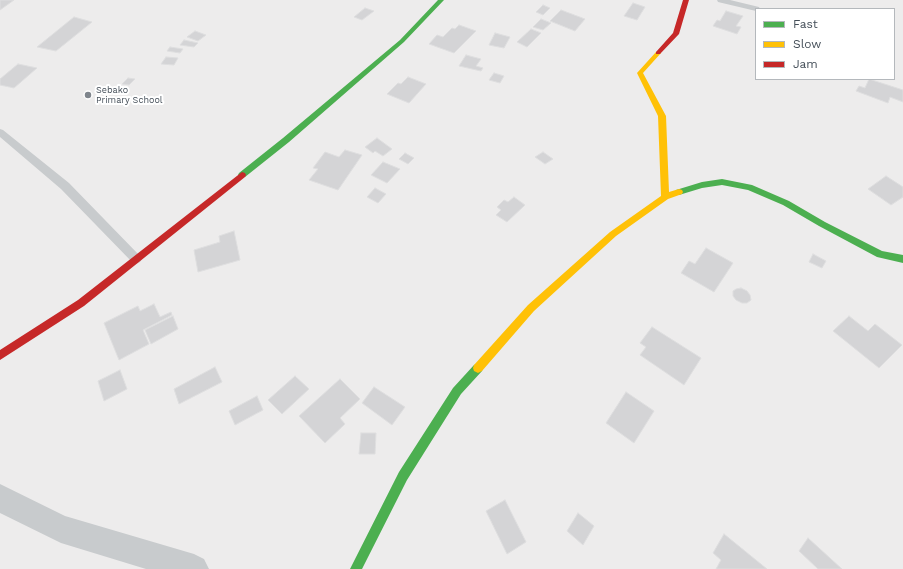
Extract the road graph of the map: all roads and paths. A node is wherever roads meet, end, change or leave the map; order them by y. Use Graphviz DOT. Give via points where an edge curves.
graph roads {
  1 [pos="441,0"];
  2 [pos="686,0"];
  3 [pos="721,0"];
  4 [pos="755,9"];
  5 [pos="0,132"];
  6 [pos="665,197"];
  7 [pos="136,259"];
  8 [pos="903,259"];
  9 [pos="0,355"];
  10 [pos="0,498"];
  11 [pos="194,569"];
  12 [pos="356,569"];
  1 -- 7 [label="street" via="402,41 286,140"];
  2 -- 6 [label="street" via="676,34 640,72 662,116"];
  3 -- 4 [label="lane"];
  5 -- 7 [label="lane" via="65,186"];
  6 -- 8 [label="street" via="702,185 722,182 749,188 786,203 880,254"];
  6 -- 12 [label="street" via="613,234 531,308 457,391 403,476"];
  7 -- 9 [label="street" via="81,304"];
  10 -- 11 [label="street" via="61,528"];
}
